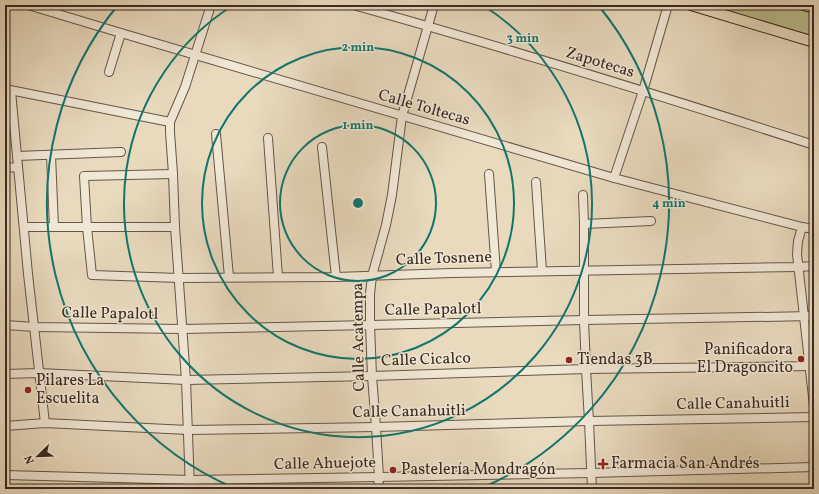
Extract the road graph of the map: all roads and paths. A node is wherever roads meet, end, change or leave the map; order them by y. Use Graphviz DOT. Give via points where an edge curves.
graph roads {
  1 [pos="28,5"];
  2 [pos="211,5"];
  3 [pos="353,5"];
  4 [pos="434,5"];
  5 [pos="668,5"];
  6 [pos="691,5"];
  7 [pos="804,5"];
  8 [pos="814,8"];
  9 [pos="429,26"];
  10 [pos="121,33"];
  11 [pos="814,42"];
  12 [pos="196,55"];
  13 [pos="109,72"];
  14 [pos="8,90"];
  15 [pos="642,90"];
  16 [pos="402,116"];
  17 [pos="170,122"];
  18 [pos="216,134"];
  19 [pos="268,138"];
  20 [pos="814,145"];
  21 [pos="322,146"];
  22 [pos="121,152"];
  23 [pos="51,155"];
  24 [pos="17,156"];
  25 [pos="18,167"];
  26 [pos="5,168"];
  27 [pos="173,174"];
  28 [pos="489,174"];
  29 [pos="614,178"];
  30 [pos="536,182"];
  31 [pos="583,195"];
  32 [pos="651,221"];
  33 [pos="584,224"];
  34 [pos="175,226"];
  35 [pos="24,227"];
  36 [pos="54,227"];
  37 [pos="87,227"];
  38 [pos="802,227"];
  39 [pos="814,229"];
  40 [pos="814,266"];
  41 [pos="798,267"];
  42 [pos="542,271"];
  43 [pos="585,271"];
  44 [pos="496,272"];
  45 [pos="372,276"];
  46 [pos="229,277"];
  47 [pos="278,277"];
  48 [pos="336,277"];
  49 [pos="179,278"];
  50 [pos="814,316"];
  51 [pos="804,317"];
  52 [pos="584,320"];
  53 [pos="5,325"];
  54 [pos="370,325"];
  55 [pos="35,327"];
  56 [pos="183,328"];
  57 [pos="811,366"];
  58 [pos="586,369"];
  59 [pos="39,373"];
  60 [pos="5,374"];
  61 [pos="372,376"];
  62 [pos="186,380"];
  63 [pos="814,406"];
  64 [pos="814,417"];
  65 [pos="589,421"];
  66 [pos="45,423"];
  67 [pos="5,426"];
  68 [pos="376,427"];
  69 [pos="188,430"];
  70 [pos="814,466"];
  71 [pos="591,473"];
  72 [pos="5,475"];
  73 [pos="379,477"];
  74 [pos="191,480"];
  75 [pos="190,489"];
  76 [pos="378,489"];
  77 [pos="592,489"];
  1 -- 10 [label="street, Calle Toltecas"];
  2 -- 12 [label="street"];
  3 -- 9 [label="street, Zapotecas"];
  4 -- 9 [label="street, Calle Acatempa"];
  5 -- 15 [label="street"];
  6 -- 11 [label="main road"];
  7 -- 8 [label="main road"];
  9 -- 15 [label="street, Zapotecas"];
  9 -- 16 [label="street, Calle Acatempa"];
  10 -- 12 [label="street, Calle Toltecas"];
  10 -- 13 [label="street"];
  12 -- 16 [label="street, Calle Toltecas"];
  12 -- 17 [label="street"];
  14 -- 17 [label="street"];
  14 -- 24 [label="street"];
  15 -- 20 [label="street, Zapotecas"];
  15 -- 29 [label="street"];
  16 -- 29 [label="street, Calle Toltecas"];
  16 -- 45 [label="street, Calle Acatempa" via="392,195"];
  17 -- 27 [label="street"];
  18 -- 46 [label="street"];
  19 -- 47 [label="street"];
  21 -- 48 [label="street"];
  22 -- 23 [label="street"];
  23 -- 24 [label="street"];
  23 -- 36 [label="street"];
  24 -- 25 [label="street"];
  25 -- 26 [label="street"];
  25 -- 35 [label="street"];
  27 -- 34 [label="street"];
  27 -- 37 [label="street" via="84,176"];
  28 -- 44 [label="street"];
  29 -- 38 [label="street, Calle Toltecas"];
  30 -- 42 [label="street"];
  31 -- 33 [label="street"];
  32 -- 33 [label="street"];
  33 -- 43 [label="street"];
  34 -- 37 [label="street"];
  34 -- 49 [label="street"];
  35 -- 36 [label="street"];
  35 -- 55 [label="street"];
  36 -- 37 [label="street"];
  37 -- 49 [label="street, Calle Tosnene" via="92,275"];
  38 -- 39 [label="street, Calle Toltecas"];
  38 -- 41 [label="street" via="798,241"];
  40 -- 41 [label="street, Calle Tosnene"];
  41 -- 43 [label="street, Calle Tosnene"];
  41 -- 51 [label="street"];
  42 -- 43 [label="street, Calle Tosnene"];
  42 -- 44 [label="street, Calle Tosnene"];
  43 -- 52 [label="street"];
  44 -- 45 [label="street, Calle Tosnene"];
  45 -- 48 [label="street, Calle Tosnene"];
  45 -- 54 [label="street, Calle Acatempa"];
  46 -- 47 [label="street, Calle Tosnene"];
  46 -- 49 [label="street, Calle Tosnene"];
  47 -- 48 [label="street, Calle Tosnene"];
  49 -- 56 [label="street"];
  50 -- 51 [label="street, Calle Papalotl"];
  51 -- 52 [label="street, Calle Papalotl"];
  51 -- 57 [label="street"];
  52 -- 54 [label="street, Calle Papalotl"];
  52 -- 58 [label="street"];
  53 -- 55 [label="street, Calle Papalotl"];
  54 -- 56 [label="street, Calle Papalotl"];
  54 -- 61 [label="street, Calle Acatempa"];
  55 -- 56 [label="street, Calle Papalotl"];
  55 -- 59 [label="street"];
  56 -- 62 [label="street"];
  57 -- 58 [label="street, Calle Cicalco"];
  57 -- 63 [label="street"];
  58 -- 61 [label="street, Calle Cicalco"];
  58 -- 65 [label="street"];
  59 -- 60 [label="street, Calle Cicalco"];
  59 -- 62 [label="street, Calle Cicalco"];
  59 -- 66 [label="street"];
  61 -- 62 [label="street, Calle Cicalco"];
  61 -- 68 [label="street, Calle Acatempa"];
  62 -- 69 [label="street"];
  64 -- 65 [label="street, Calle Canahuitli"];
  65 -- 68 [label="street, Calle Canahuitli"];
  65 -- 71 [label="street"];
  66 -- 67 [label="street, Calle Canahuitli"];
  66 -- 69 [label="street, Calle Canahuitli"];
  68 -- 69 [label="street, Calle Canahuitli"];
  68 -- 73 [label="street, Calle Acatempa"];
  69 -- 74 [label="street"];
  70 -- 71 [label="street, Calle Ahuejote"];
  71 -- 73 [label="street, Calle Ahuejote"];
  71 -- 77 [label="street"];
  72 -- 74 [label="street, Calle Ahuejote"];
  73 -- 74 [label="street, Calle Ahuejote"];
  73 -- 76 [label="street, Calle Acatempa"];
  74 -- 75 [label="street"];
}
